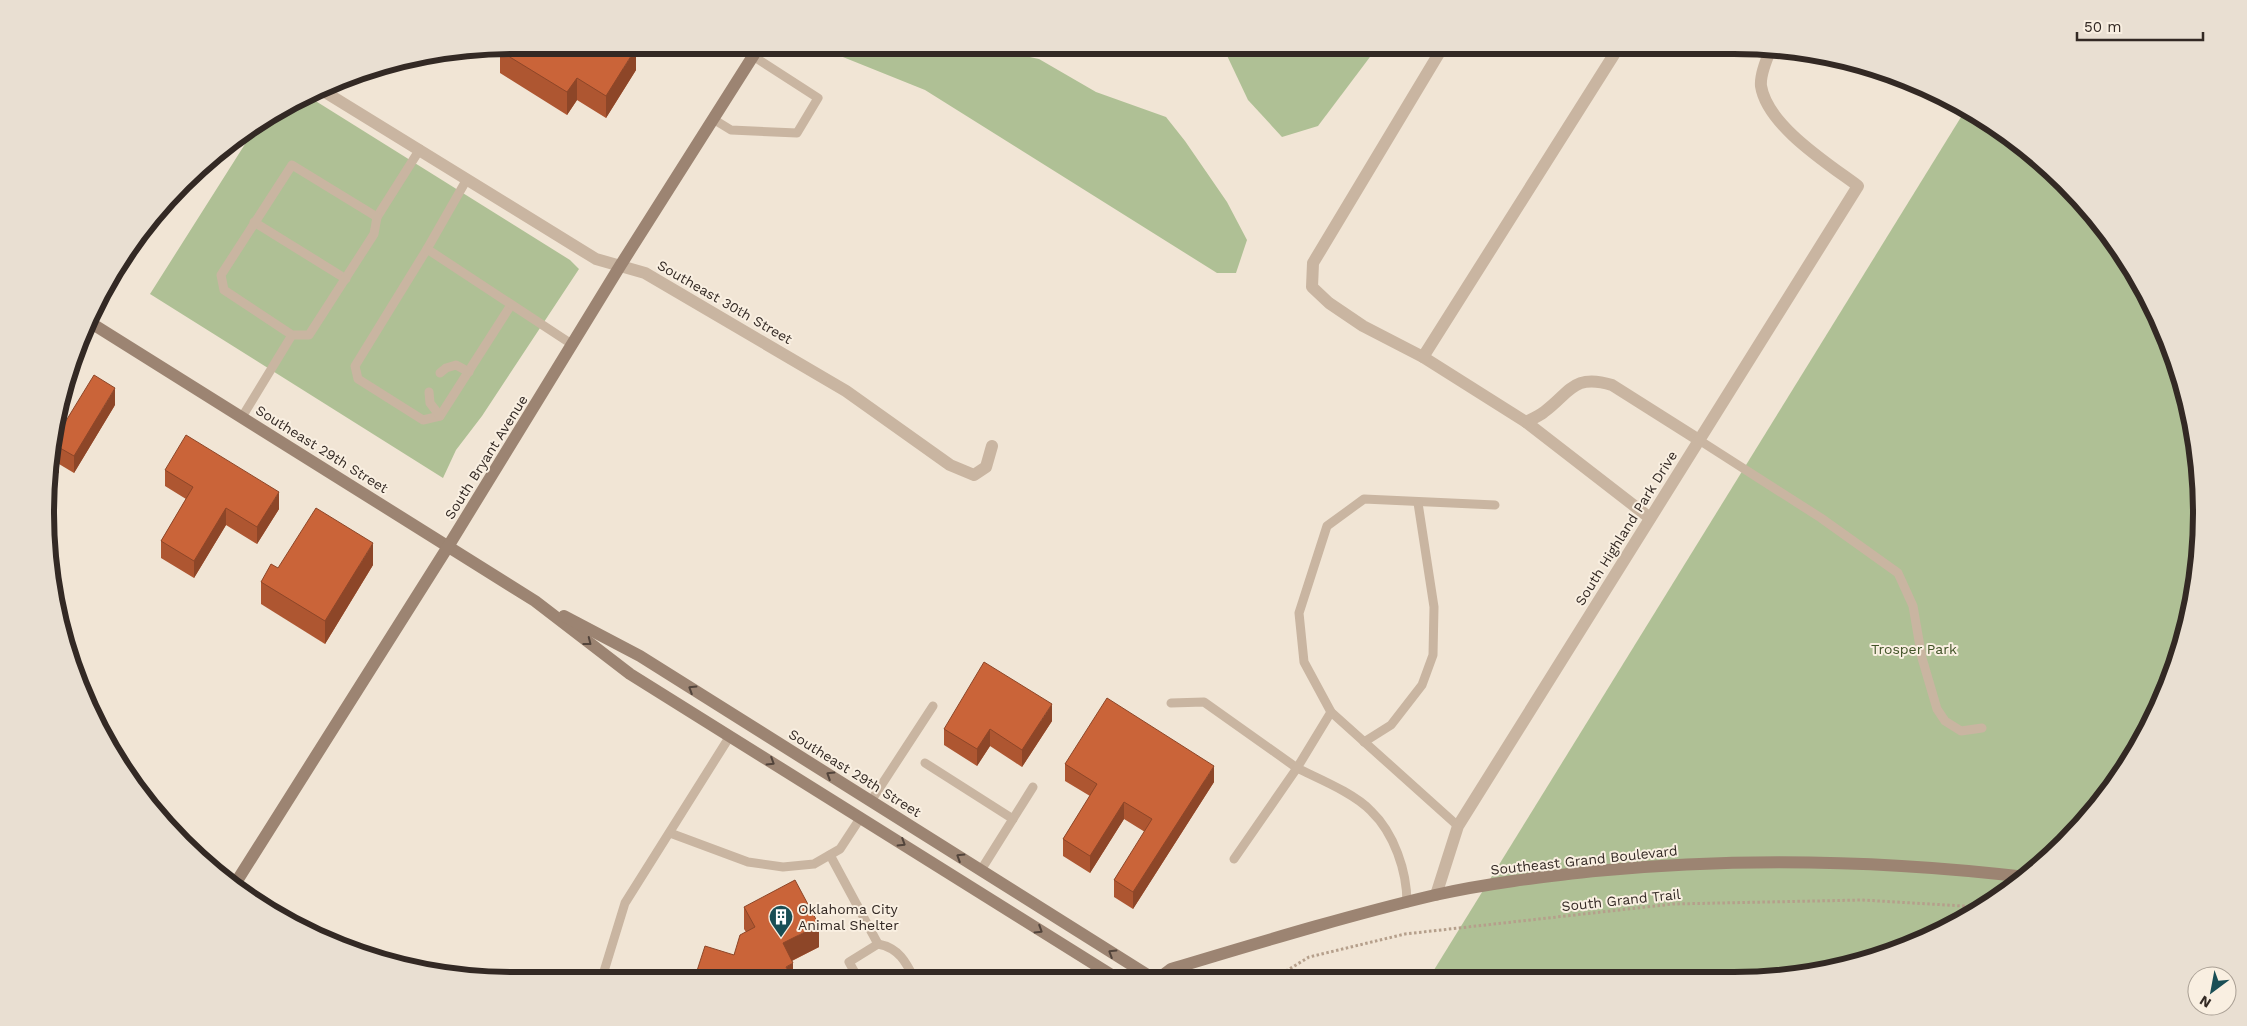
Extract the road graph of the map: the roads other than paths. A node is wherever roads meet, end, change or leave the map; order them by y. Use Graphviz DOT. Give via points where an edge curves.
graph roads {
  1 [pos="1439,54"];
  2 [pos="1614,54"];
  3 [pos="753,56"];
  4 [pos="1769,56"];
  5 [pos="327,93"];
  6 [pos="713,119"];
  7 [pos="420,149"];
  8 [pos="467,179"];
  9 [pos="377,217"];
  10 [pos="254,222"];
  11 [pos="427,249"];
  12 [pos="620,266"];
  13 [pos="346,279"];
  14 [pos="511,306"];
  15 [pos="94,325"];
  16 [pos="292,335"];
  17 [pos="573,345"];
  18 [pos="1423,357"];
  19 [pos="469,372"];
  20 [pos="440,373"];
  21 [pos="428,392"];
  22 [pos="440,416"];
  23 [pos="242,417"];
  24 [pos="1526,422"];
  25 [pos="1699,440"];
  26 [pos="992,446"];
  27 [pos="1418,503"];
  28 [pos="1494,505"];
  29 [pos="1650,518"];
  30 [pos="449,545"];
  31 [pos="536,601"];
  32 [pos="1171,703"];
  33 [pos="933,706"];
  34 [pos="1331,712"];
  35 [pos="1982,728"];
  36 [pos="730,736"];
  37 [pos="1364,742"];
  38 [pos="925,764"];
  39 [pos="1297,768"];
  40 [pos="1033,787"];
  41 [pos="871,801"];
  42 [pos="861,817"];
  43 [pos="1013,819"];
  44 [pos="1458,826"];
  45 [pos="670,833"];
  46 [pos="830,855"];
  47 [pos="1234,859"];
  48 [pos="981,870"];
  49 [pos="2015,876"];
  50 [pos="237,880"];
  51 [pos="1436,895"];
  52 [pos="1408,903"];
  53 [pos="878,944"];
  54 [pos="604,972"];
  55 [pos="855,972"];
  56 [pos="910,972"];
  57 [pos="1107,972"];
  58 [pos="1143,972"];
  59 [pos="1167,972"];
  1 -- 18 [label="street" via="1313,263 1312,287 1329,303 1364,326"];
  2 -- 18 [label="street"];
  3 -- 6 [label="main road, South Bryant Avenue"];
  3 -- 6 [label="lane" via="818,98 797,133 731,130"];
  4 -- 25 [label="street, South Highland Park Drive" via="1761,84 1767,106 1787,130 1858,186"];
  5 -- 7 [label="street, Southeast 30th Street"];
  6 -- 12 [label="main road, South Bryant Avenue"];
  7 -- 8 [label="street, Southeast 30th Street"];
  7 -- 9 [label="lane"];
  8 -- 11 [label="lane"];
  8 -- 12 [label="street, Southeast 30th Street" via="596,259"];
  9 -- 10 [label="lane" via="292,165"];
  9 -- 13 [label="lane" via="374,234"];
  10 -- 13 [label="lane"];
  10 -- 16 [label="lane" via="221,275 224,290"];
  11 -- 14 [label="lane"];
  11 -- 22 [label="lane" via="354,366 358,379 424,420"];
  12 -- 17 [label="main road, South Bryant Avenue"];
  12 -- 26 [label="street, Southeast 30th Street" via="645,273 838,386 950,465 974,475 986,467"];
  13 -- 16 [label="lane" via="309,335"];
  14 -- 17 [label="lane"];
  14 -- 19 [label="lane"];
  15 -- 23 [label="main road, Southeast 29th Street"];
  16 -- 23 [label="lane"];
  17 -- 30 [label="main road, South Bryant Avenue"];
  18 -- 24 [label="street"];
  19 -- 20 [label="lane" via="456,365"];
  19 -- 22 [label="lane"];
  21 -- 22 [label="lane" via="430,403"];
  23 -- 30 [label="main road, Southeast 29th Street"];
  24 -- 25 [label="street" via="1544,412 1572,386 1596,380 1612,385"];
  24 -- 29 [label="street"];
  25 -- 29 [label="street, South Highland Park Drive"];
  25 -- 35 [label="lane" via="1821,518 1898,573 1913,606 1922,658 1937,708 1945,721 1961,731"];
  27 -- 28 [label="lane"];
  27 -- 34 [label="lane" via="1364,499 1327,526 1299,613 1304,662"];
  27 -- 37 [label="lane" via="1434,607 1433,656 1422,685 1391,725"];
  29 -- 44 [label="street, South Highland Park Drive"];
  30 -- 31 [label="main road, Southeast 29th Street"];
  30 -- 50 [label="main road, South Bryant Avenue"];
  31 -- 36 [label="main road, Southeast 29th Street, one-way" via="630,674"];
  41 -- 31 [label="main road, Southeast 29th Street, one-way" via="640,656"];
  32 -- 39 [label="lane" via="1204,702"];
  33 -- 41 [label="lane"];
  34 -- 37 [label="lane"];
  34 -- 39 [label="lane"];
  36 -- 42 [label="main road, Southeast 29th Street, one-way"];
  36 -- 45 [label="lane"];
  37 -- 44 [label="lane"];
  38 -- 43 [label="lane"];
  39 -- 47 [label="lane"];
  39 -- 52 [label="lane" via="1371,810 1391,838 1403,870"];
  40 -- 43 [label="lane"];
  41 -- 42 [label="main road"];
  48 -- 41 [label="main road, Southeast 29th Street, one-way"];
  42 -- 46 [label="lane" via="840,850"];
  42 -- 57 [label="main road, Southeast 29th Street, one-way"];
  43 -- 48 [label="lane"];
  44 -- 51 [label="street, South Highland Park Drive"];
  45 -- 46 [label="lane" via="748,862 783,867 814,864"];
  45 -- 54 [label="lane" via="625,903"];
  46 -- 53 [label="lane"];
  58 -- 48 [label="main road, Southeast 29th Street, one-way"];
  49 -- 51 [label="main road, Southeast Grand Boulevard" via="1888,864 1743,862 1569,874"];
  51 -- 52 [label="main road, Southeast Grand Boulevard"];
  52 -- 59 [label="main road, Southeast Grand Boulevard"];
  53 -- 55 [label="lane" via="849,962"];
  53 -- 56 [label="lane" via="888,946 900,955"];
}
